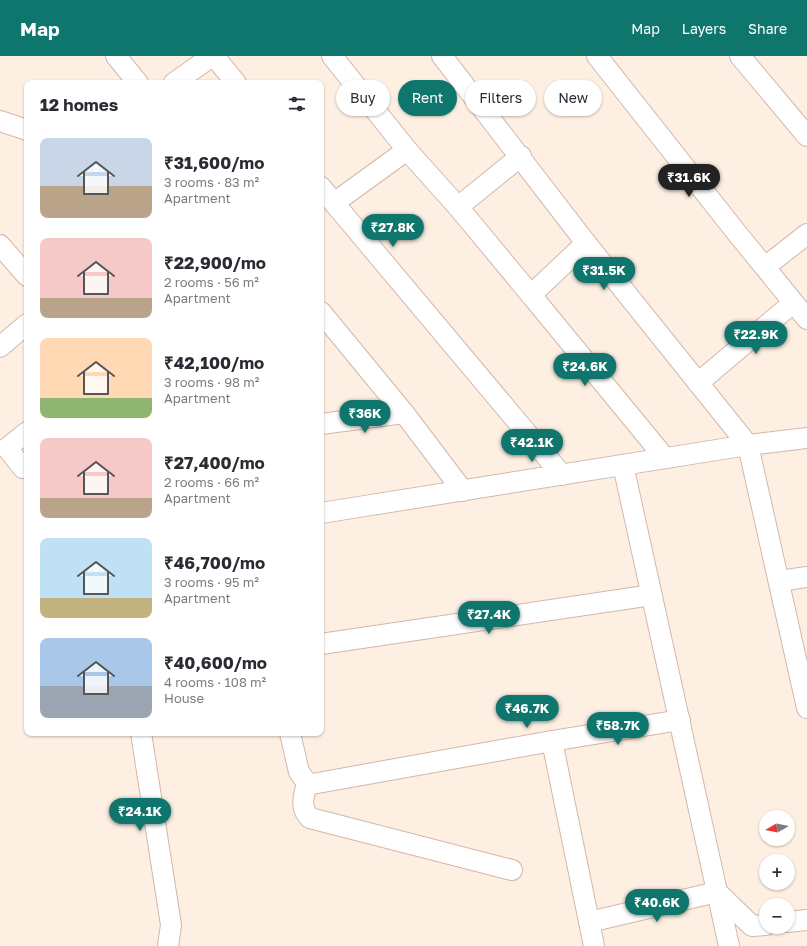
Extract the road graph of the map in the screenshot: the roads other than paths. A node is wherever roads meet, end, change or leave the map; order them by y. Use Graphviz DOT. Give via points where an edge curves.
graph roads {
  1 [pos="116,56"];
  2 [pos="213,56"];
  3 [pos="332,56"];
  4 [pos="442,56"];
  5 [pos="598,56"];
  6 [pos="740,56"];
  7 [pos="136,80"];
  8 [pos="178,80"];
  9 [pos="233,80"];
  10 [pos="0,121"];
  11 [pos="24,129"];
  12 [pos="807,136"];
  13 [pos="406,150"];
  14 [pos="521,156"];
  15 [pos="324,191"];
  16 [pos="334,203"];
  17 [pos="458,207"];
  18 [pos="807,234"];
  19 [pos="586,243"];
  20 [pos="0,245"];
  21 [pos="765,267"];
  22 [pos="24,273"];
  23 [pos="531,295"];
  24 [pos="793,303"];
  25 [pos="324,316"];
  26 [pos="807,319"];
  27 [pos="24,327"];
  28 [pos="0,347"];
  29 [pos="698,383"];
  30 [pos="404,413"];
  31 [pos="324,424"];
  32 [pos="24,434"];
  33 [pos="807,438"];
  34 [pos="748,445"];
  35 [pos="3,449"];
  36 [pos="665,458"];
  37 [pos="623,465"];
  38 [pos="24,468"];
  39 [pos="562,475"];
  40 [pos="463,491"];
  41 [pos="324,513"];
  42 [pos="807,576"];
  43 [pos="779,581"];
  44 [pos="652,595"];
  45 [pos="324,644"];
  46 [pos="807,708"];
  47 [pos="680,720"];
  48 [pos="141,736"];
  49 [pos="291,736"];
  50 [pos="552,741"];
  51 [pos="307,783"];
  52 [pos="512,870"];
  53 [pos="717,892"];
  54 [pos="807,920"];
  55 [pos="795,921"];
  56 [pos="589,922"];
  57 [pos="759,925"];
  58 [pos="168,946"];
  59 [pos="594,946"];
  60 [pos="729,946"];
  1 -- 7 [label="street"];
  2 -- 8 [label="street"];
  2 -- 9 [label="street"];
  3 -- 13 [label="street"];
  4 -- 14 [label="street"];
  5 -- 21 [label="street"];
  6 -- 12 [label="street"];
  10 -- 11 [label="street"];
  13 -- 16 [label="street"];
  13 -- 17 [label="street"];
  14 -- 17 [label="street"];
  14 -- 19 [label="street"];
  15 -- 16 [label="street"];
  16 -- 39 [label="street"];
  17 -- 23 [label="street"];
  18 -- 21 [label="street"];
  19 -- 23 [label="street"];
  19 -- 29 [label="street"];
  20 -- 22 [label="street"];
  21 -- 24 [label="street"];
  23 -- 36 [label="street"];
  24 -- 26 [label="street"];
  24 -- 29 [label="street"];
  25 -- 30 [label="street"];
  27 -- 28 [label="street"];
  29 -- 34 [label="street"];
  30 -- 31 [label="street"];
  30 -- 40 [label="street"];
  32 -- 35 [label="street"];
  33 -- 34 [label="street"];
  34 -- 36 [label="street"];
  34 -- 43 [label="street"];
  35 -- 38 [label="street"];
  36 -- 37 [label="street"];
  37 -- 39 [label="street"];
  37 -- 44 [label="street"];
  39 -- 40 [label="street"];
  40 -- 41 [label="street"];
  42 -- 43 [label="street"];
  43 -- 46 [label="street"];
  44 -- 45 [label="street"];
  44 -- 47 [label="street"];
  47 -- 50 [label="street"];
  47 -- 53 [label="street"];
  48 -- 58 [label="street" via="171,925"];
  49 -- 51 [label="street" via="299,772"];
  50 -- 51 [label="street" via="320,783"];
  50 -- 56 [label="street"];
  51 -- 52 [label="street" via="302,805 310,818"];
  53 -- 56 [label="street"];
  53 -- 57 [label="street" via="752,926"];
  53 -- 60 [label="street"];
  54 -- 55 [label="street"];
  56 -- 59 [label="street"];
}
